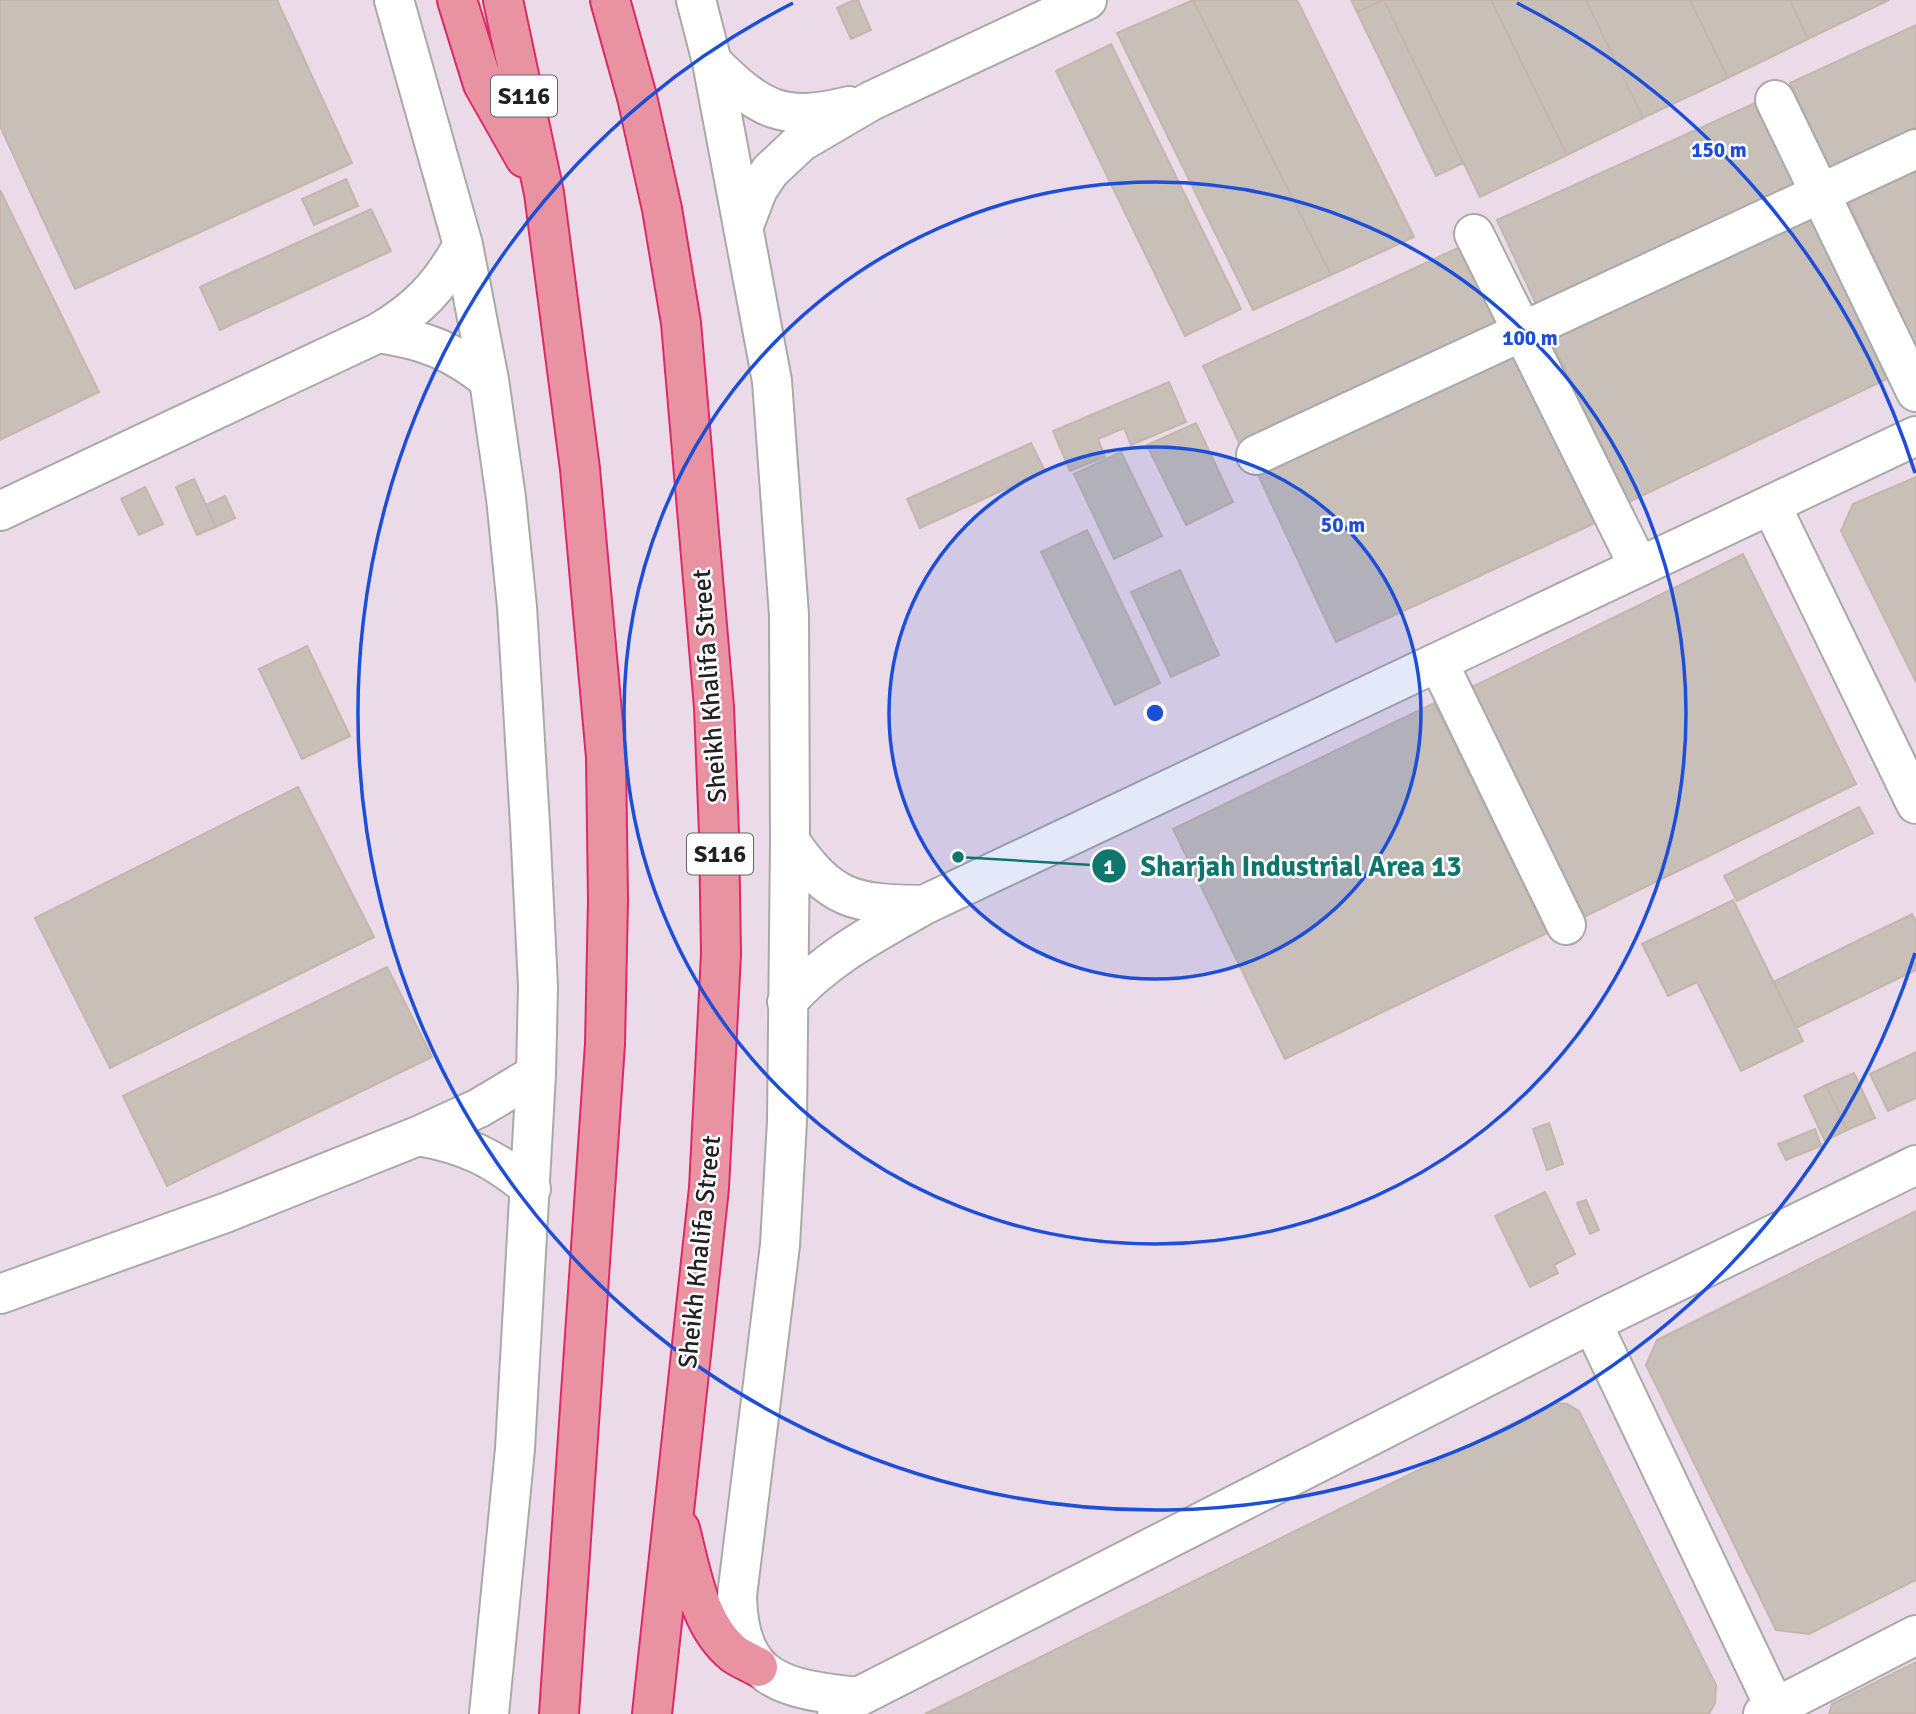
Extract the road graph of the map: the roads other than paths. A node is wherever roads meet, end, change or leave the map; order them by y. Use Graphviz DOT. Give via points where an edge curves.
graph roads {
  1 [pos="394,0"];
  2 [pos="457,0"];
  3 [pos="503,0"];
  4 [pos="610,0"];
  5 [pos="696,0"];
  6 [pos="1087,0"];
  7 [pos="712,62"];
  8 [pos="1775,100"];
  9 [pos="871,101"];
  10 [pos="1916,149"];
  11 [pos="544,192"];
  12 [pos="1820,194"];
  13 [pos="743,228"];
  14 [pos="1474,234"];
  15 [pos="463,245"];
  16 [pos="1523,331"];
  17 [pos="378,333"];
  18 [pos="489,380"];
  19 [pos="1916,392"];
  20 [pos="1916,436"];
  21 [pos="1256,455"];
  22 [pos="1771,505"];
  23 [pos="0,511"];
  24 [pos="1639,567"];
  25 [pos="1438,662"];
  26 [pos="1916,804"];
  27 [pos="790,841"];
  28 [pos="924,905"];
  29 [pos="1566,925"];
  30 [pos="787,1002"];
  31 [pos="536,1074"];
  32 [pos="418,1136"];
  33 [pos="1916,1165"];
  34 [pos="531,1189"];
  35 [pos="0,1294"];
  36 [pos="1592,1323"];
  37 [pos="673,1506"];
  38 [pos="1916,1635"];
  39 [pos="758,1667"];
  40 [pos="852,1708"];
  41 [pos="1772,1712"];
  42 [pos="489,1714"];
  43 [pos="559,1714"];
  44 [pos="652,1714"];
  1 -- 15 [label="street"];
  2 -- 11 [label="highway" via="483,84"];
  3 -- 11 [label="highway, S116"];
  4 -- 37 [label="highway, Sheikh Khalifa Street / S116" via="637,97 681,323 714,707 721,954 709,1188"];
  5 -- 7 [label="street"];
  6 -- 9 [label="street"];
  7 -- 9 [label="street" via="747,96 783,112 822,113"];
  7 -- 13 [label="street"];
  8 -- 12 [label="street"];
  9 -- 13 [label="street" via="785,156 758,189"];
  10 -- 12 [label="street"];
  11 -- 43 [label="highway, S116" via="595,617 606,757 608,901 606,1044"];
  12 -- 16 [label="street"];
  12 -- 19 [label="street"];
  13 -- 27 [label="street" via="772,381 789,615"];
  14 -- 16 [label="street"];
  15 -- 17 [label="street" via="428,297"];
  15 -- 18 [label="street"];
  16 -- 21 [label="street"];
  16 -- 24 [label="street"];
  17 -- 18 [label="street" via="438,346"];
  17 -- 23 [label="street"];
  18 -- 31 [label="street" via="517,607 538,986"];
  20 -- 22 [label="street"];
  22 -- 24 [label="street"];
  22 -- 26 [label="street"];
  24 -- 25 [label="street"];
  25 -- 28 [label="street"];
  25 -- 29 [label="street"];
  27 -- 28 [label="street" via="828,886 853,898"];
  27 -- 30 [label="street"];
  28 -- 30 [label="street" via="830,960"];
  30 -- 39 [label="street" via="780,1245 737,1596 744,1644"];
  31 -- 32 [label="street" via="479,1108"];
  31 -- 34 [label="street"];
  32 -- 34 [label="street" via="479,1152"];
  32 -- 35 [label="street" via="225,1213"];
  33 -- 36 [label="street"];
  34 -- 42 [label="street" via="515,1449"];
  36 -- 40 [label="street"];
  36 -- 41 [label="street"];
  37 -- 39 [label="highway" via="709,1621 734,1654"];
  37 -- 44 [label="highway, Sheikh Khalifa Street / S116"];
  38 -- 41 [label="street"];
  39 -- 40 [label="street" via="775,1680"];
}
